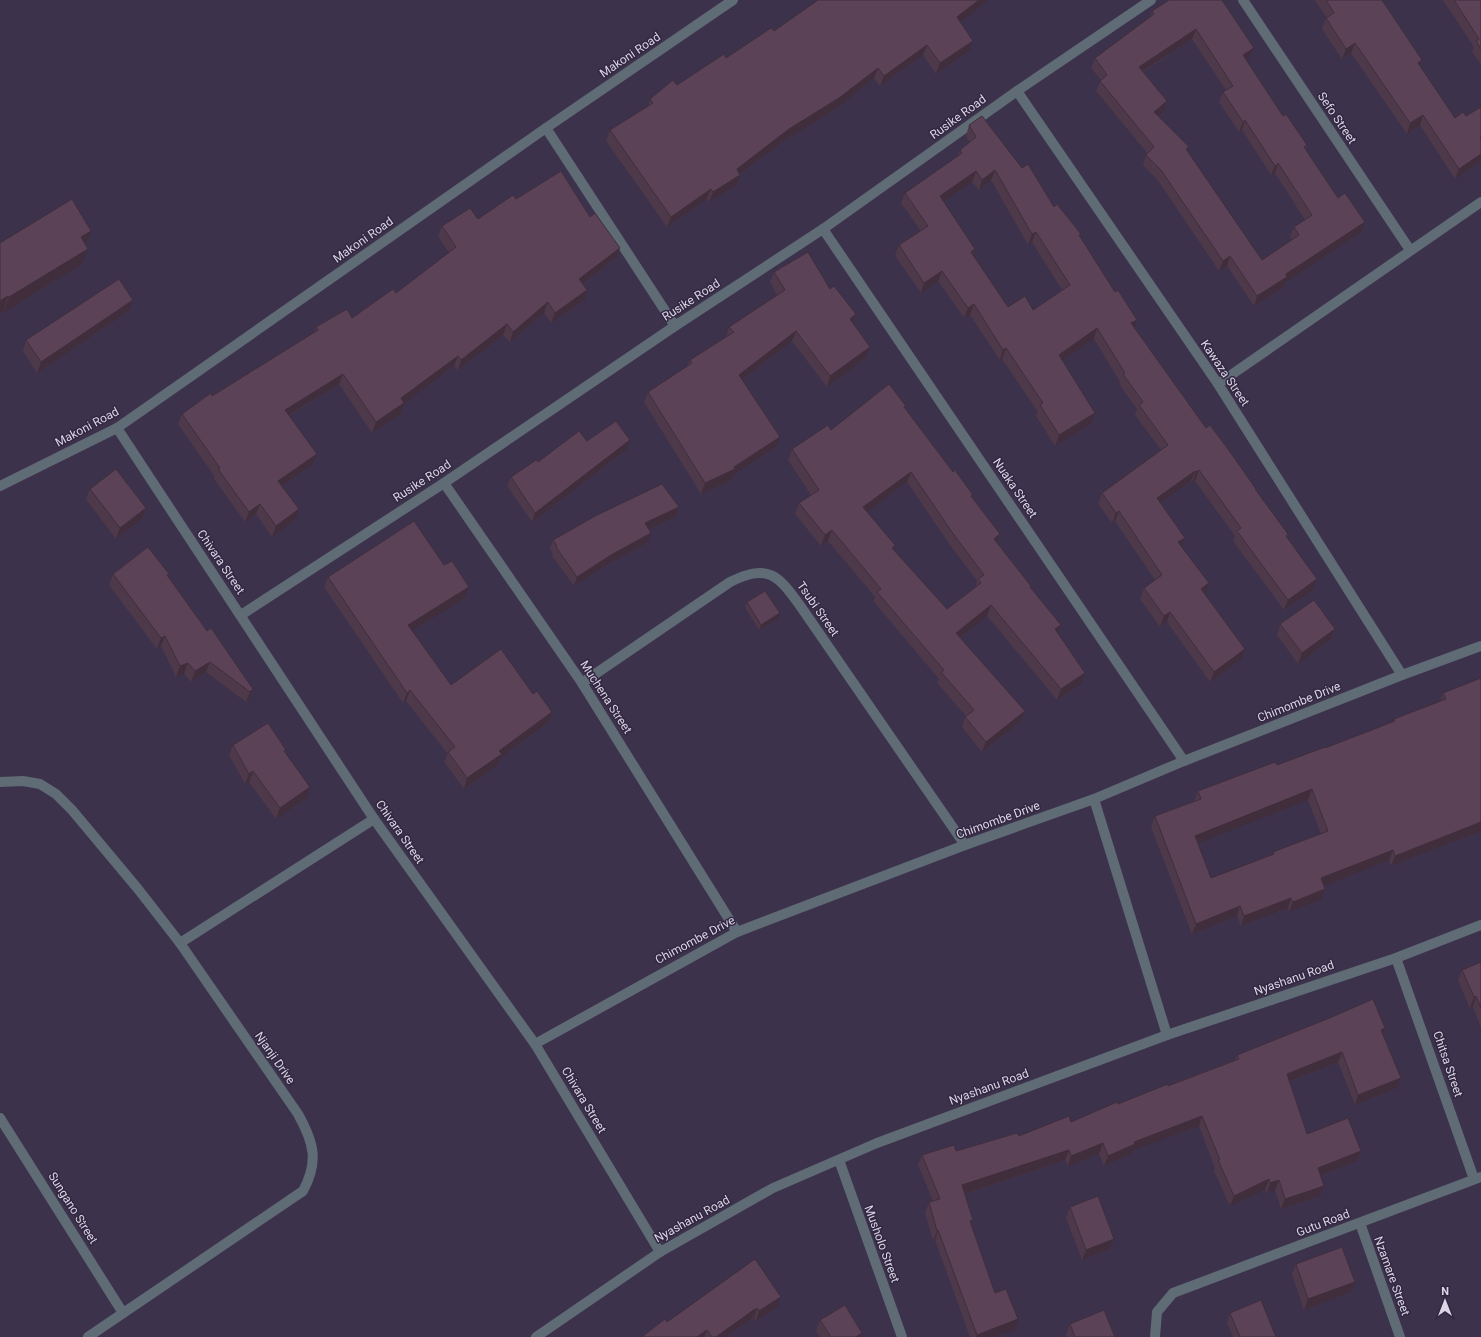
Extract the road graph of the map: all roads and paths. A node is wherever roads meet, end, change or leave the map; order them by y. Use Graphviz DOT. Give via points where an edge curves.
graph roads {
  1 [pos="733,0"];
  2 [pos="1151,0"];
  3 [pos="1243,0"];
  4 [pos="1017,91"];
  5 [pos="546,128"];
  6 [pos="1481,202"];
  7 [pos="823,229"];
  8 [pos="1410,250"];
  9 [pos="675,326"];
  10 [pos="1218,384"];
  11 [pos="117,428"];
  12 [pos="444,483"];
  13 [pos="0,486"];
  14 [pos="241,616"];
  15 [pos="1481,646"];
  16 [pos="1402,675"];
  17 [pos="582,683"];
  18 [pos="1184,761"];
  19 [pos="0,782"];
  20 [pos="1094,798"];
  21 [pos="374,818"];
  22 [pos="965,845"];
  23 [pos="1481,925"];
  24 [pos="737,932"];
  25 [pos="180,943"];
  26 [pos="1396,958"];
  27 [pos="1167,1035"];
  28 [pos="535,1044"];
  29 [pos="0,1118"];
  30 [pos="839,1160"];
  31 [pos="1478,1178"];
  32 [pos="1360,1223"];
  33 [pos="660,1252"];
  34 [pos="123,1313"];
  35 [pos="88,1337"];
  36 [pos="536,1337"];
  37 [pos="902,1337"];
  38 [pos="1156,1337"];
  39 [pos="1400,1337"];
  1 -- 5 [label="street, Makoni Road"];
  2 -- 4 [label="street, Rusike Road"];
  3 -- 8 [label="street, Sefo Street"];
  4 -- 7 [label="street, Rusike Road"];
  4 -- 10 [label="street, Kawaza Street"];
  5 -- 9 [label="street"];
  5 -- 11 [label="street, Makoni Road"];
  6 -- 8 [label="street"];
  7 -- 9 [label="street, Rusike Road"];
  7 -- 18 [label="street, Nuaka Street"];
  8 -- 10 [label="street"];
  9 -- 12 [label="street, Rusike Road"];
  10 -- 16 [label="street, Kawaza Street"];
  11 -- 13 [label="street, Makoni Road"];
  11 -- 14 [label="street, Chivara Street"];
  12 -- 14 [label="street, Rusike Road"];
  12 -- 17 [label="street, Muchena Street"];
  14 -- 21 [label="street, Chivara Street"];
  15 -- 16 [label="street, Chimombe Drive"];
  16 -- 18 [label="street, Chimombe Drive"];
  17 -- 22 [label="street, Tsubi Street" via="730,582 745,575 760,573 773,576 784,584 801,607"];
  17 -- 24 [label="street, Muchena Street"];
  18 -- 20 [label="street, Chimombe Drive"];
  19 -- 25 [label="street, Njanji Drive" via="23,781 40,784 56,794 138,889"];
  20 -- 22 [label="street, Chimombe Drive"];
  20 -- 27 [label="street"];
  21 -- 25 [label="street"];
  21 -- 28 [label="street, Chivara Street"];
  22 -- 24 [label="street, Chimombe Drive"];
  23 -- 26 [label="street, Nyashanu Road"];
  24 -- 28 [label="street, Chimombe Drive"];
  25 -- 34 [label="street, Njanji Drive" via="298,1114 312,1142 310,1178 303,1191"];
  26 -- 27 [label="street, Nyashanu Road"];
  26 -- 31 [label="street, Chitsa Street"];
  27 -- 30 [label="street, Nyashanu Road" via="877,1143"];
  28 -- 33 [label="street, Chivara Street"];
  29 -- 34 [label="street, Sungano Street"];
  30 -- 33 [label="street, Nyashanu Road" via="773,1188"];
  30 -- 37 [label="street, Musholo Street"];
  31 -- 32 [label="street, Gutu Road"];
  32 -- 38 [label="street, Gutu Road" via="1174,1293 1157,1312"];
  32 -- 39 [label="street, Nzamare Street"];
  33 -- 36 [label="street, Nyashanu Road"];
  34 -- 35 [label="street, Njanji Drive"];
}
